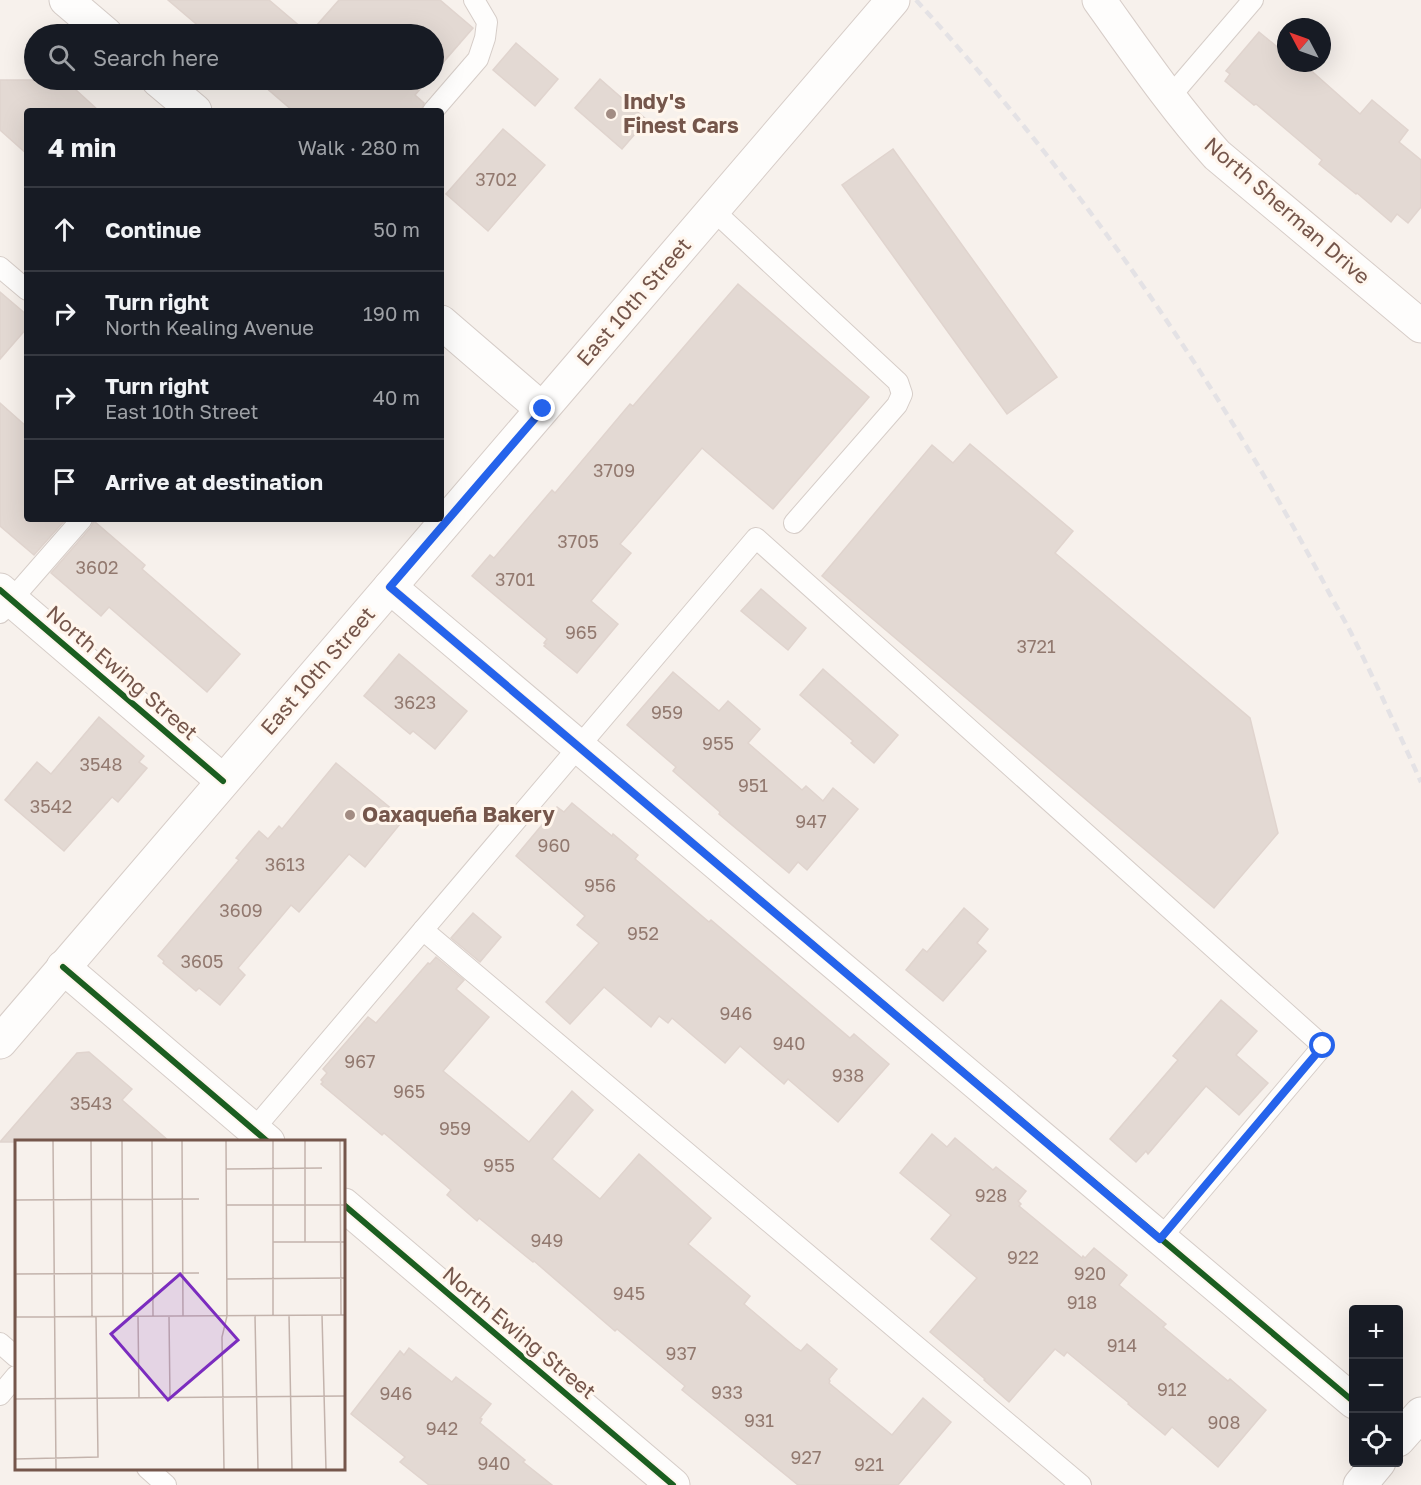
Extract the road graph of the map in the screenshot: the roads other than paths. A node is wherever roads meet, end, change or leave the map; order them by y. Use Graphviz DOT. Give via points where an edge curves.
graph roads {
  1 [pos="66,0"];
  2 [pos="474,0"];
  3 [pos="893,0"];
  4 [pos="1099,0"];
  5 [pos="1253,0"];
  6 [pos="94,24"];
  7 [pos="170,90"];
  8 [pos="1169,98"];
  9 [pos="191,108"];
  10 [pos="436,108"];
  11 [pos="713,210"];
  12 [pos="0,267"];
  13 [pos="24,287"];
  14 [pos="444,325"];
  15 [pos="1421,326"];
  16 [pos="543,409"];
  17 [pos="79,522"];
  18 [pos="794,523"];
  19 [pos="390,587"];
  20 [pos="4,601"];
  21 [pos="579,746"];
  22 [pos="223,781"];
  23 [pos="423,930"];
  24 [pos="63,968"];
  25 [pos="0,1042"];
  26 [pos="261,1135"];
  27 [pos="345,1206"];
  28 [pos="1160,1239"];
  29 [pos="0,1343"];
  30 [pos="15,1356"];
  31 [pos="15,1377"];
  32 [pos="0,1395"];
  33 [pos="1349,1399"];
  34 [pos="1421,1414"];
  35 [pos="1403,1434"];
  36 [pos="1375,1467"];
  37 [pos="149,1470"];
  38 [pos="166,1485"];
  39 [pos="673,1485"];
  40 [pos="1081,1485"];
  41 [pos="1360,1485"];
  1 -- 6 [label="street"];
  2 -- 10 [label="lane" via="487,22 478,59"];
  3 -- 11 [label="street, East 10th Street"];
  4 -- 8 [label="street, North Sherman Drive"];
  5 -- 8 [label="lane"];
  7 -- 9 [label="street"];
  8 -- 15 [label="street, North Sherman Drive" via="1217,154"];
  11 -- 16 [label="street, East 10th Street"];
  11 -- 18 [label="lane" via="898,382 902,394 897,405"];
  12 -- 13 [label="lane"];
  14 -- 16 [label="street"];
  16 -- 19 [label="street, East 10th Street"];
  17 -- 20 [label="lane"];
  19 -- 21 [label="street"];
  19 -- 22 [label="street, East 10th Street"];
  20 -- 22 [label="street, North Ewing Street"];
  21 -- 23 [label="lane"];
  21 -- 28 [label="street"];
  21 -- 28 [label="lane" via="756,538 1323,1046"];
  22 -- 24 [label="street, East 10th Street"];
  23 -- 26 [label="lane"];
  23 -- 40 [label="lane"];
  24 -- 25 [label="street, East 10th Street"];
  24 -- 26 [label="street"];
  27 -- 39 [label="street, North Ewing Street"];
  28 -- 33 [label="street"];
  29 -- 30 [label="lane"];
  31 -- 32 [label="lane"];
  34 -- 35 [label="street"];
  36 -- 41 [label="street"];
  37 -- 38 [label="lane"];
}
